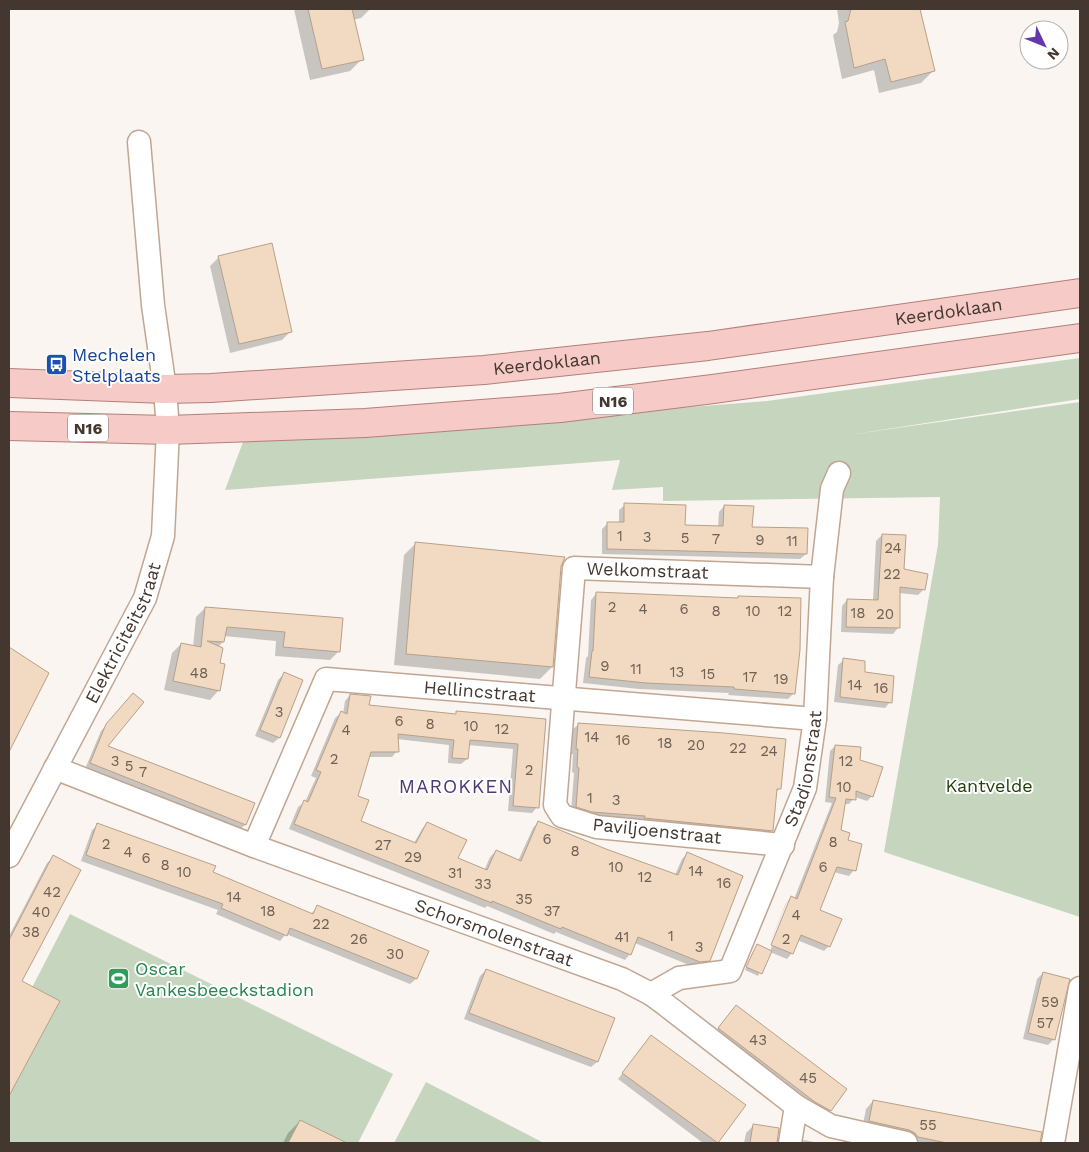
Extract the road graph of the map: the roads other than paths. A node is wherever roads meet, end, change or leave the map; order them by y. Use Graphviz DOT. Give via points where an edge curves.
graph roads {
  1 [pos="139,142"];
  2 [pos="1080,294"];
  3 [pos="1080,338"];
  4 [pos="9,383"];
  5 [pos="165,389"];
  6 [pos="9,426"];
  7 [pos="168,430"];
  8 [pos="839,473"];
  9 [pos="822,577"];
  10 [pos="564,698"];
  11 [pos="816,720"];
  12 [pos="55,768"];
  13 [pos="783,845"];
  14 [pos="254,846"];
  15 [pos="9,856"];
  16 [pos="1080,988"];
  17 [pos="651,994"];
  18 [pos="796,1106"];
  19 [pos="790,1143"];
  20 [pos="906,1143"];
  21 [pos="1053,1143"];
  1 -- 5 [label="street, Elektriciteitstraat" via="153,305"];
  2 -- 5 [label="main road, Keerdoklaan" via="708,346 513,367"];
  3 -- 7 [label="main road, N16" via="560,408 364,423"];
  4 -- 5 [label="main road, Keerdoklaan"];
  5 -- 7 [label="street, Elektriciteitstraat"];
  6 -- 7 [label="main road, N16"];
  7 -- 12 [label="street, Elektriciteitstraat" via="163,536 145,598"];
  8 -- 9 [label="street, Stadionstraat" via="832,489"];
  9 -- 10 [label="street, Welkomstraat" via="574,568"];
  9 -- 11 [label="street, Stadionstraat"];
  10 -- 11 [label="street, Hellincstraat"];
  10 -- 13 [label="street, Paviljoenstraat" via="555,805 562,816 597,827"];
  10 -- 14 [label="street, Hellincstraat" via="326,679"];
  11 -- 13 [label="street, Stadionstraat" via="806,788"];
  12 -- 14 [label="street, Schorsmolenstraat"];
  12 -- 15 [label="street, Elektriciteitstraat"];
  13 -- 17 [label="street, Stadionstraat" via="730,971 678,978"];
  14 -- 17 [label="street, Schorsmolenstraat" via="622,979"];
  16 -- 21 [label="street"];
  17 -- 18 [label="street, Schorsmolenstraat"];
  18 -- 19 [label="street"];
  18 -- 20 [label="street, Schorsmolenstraat" via="831,1126"];
}
